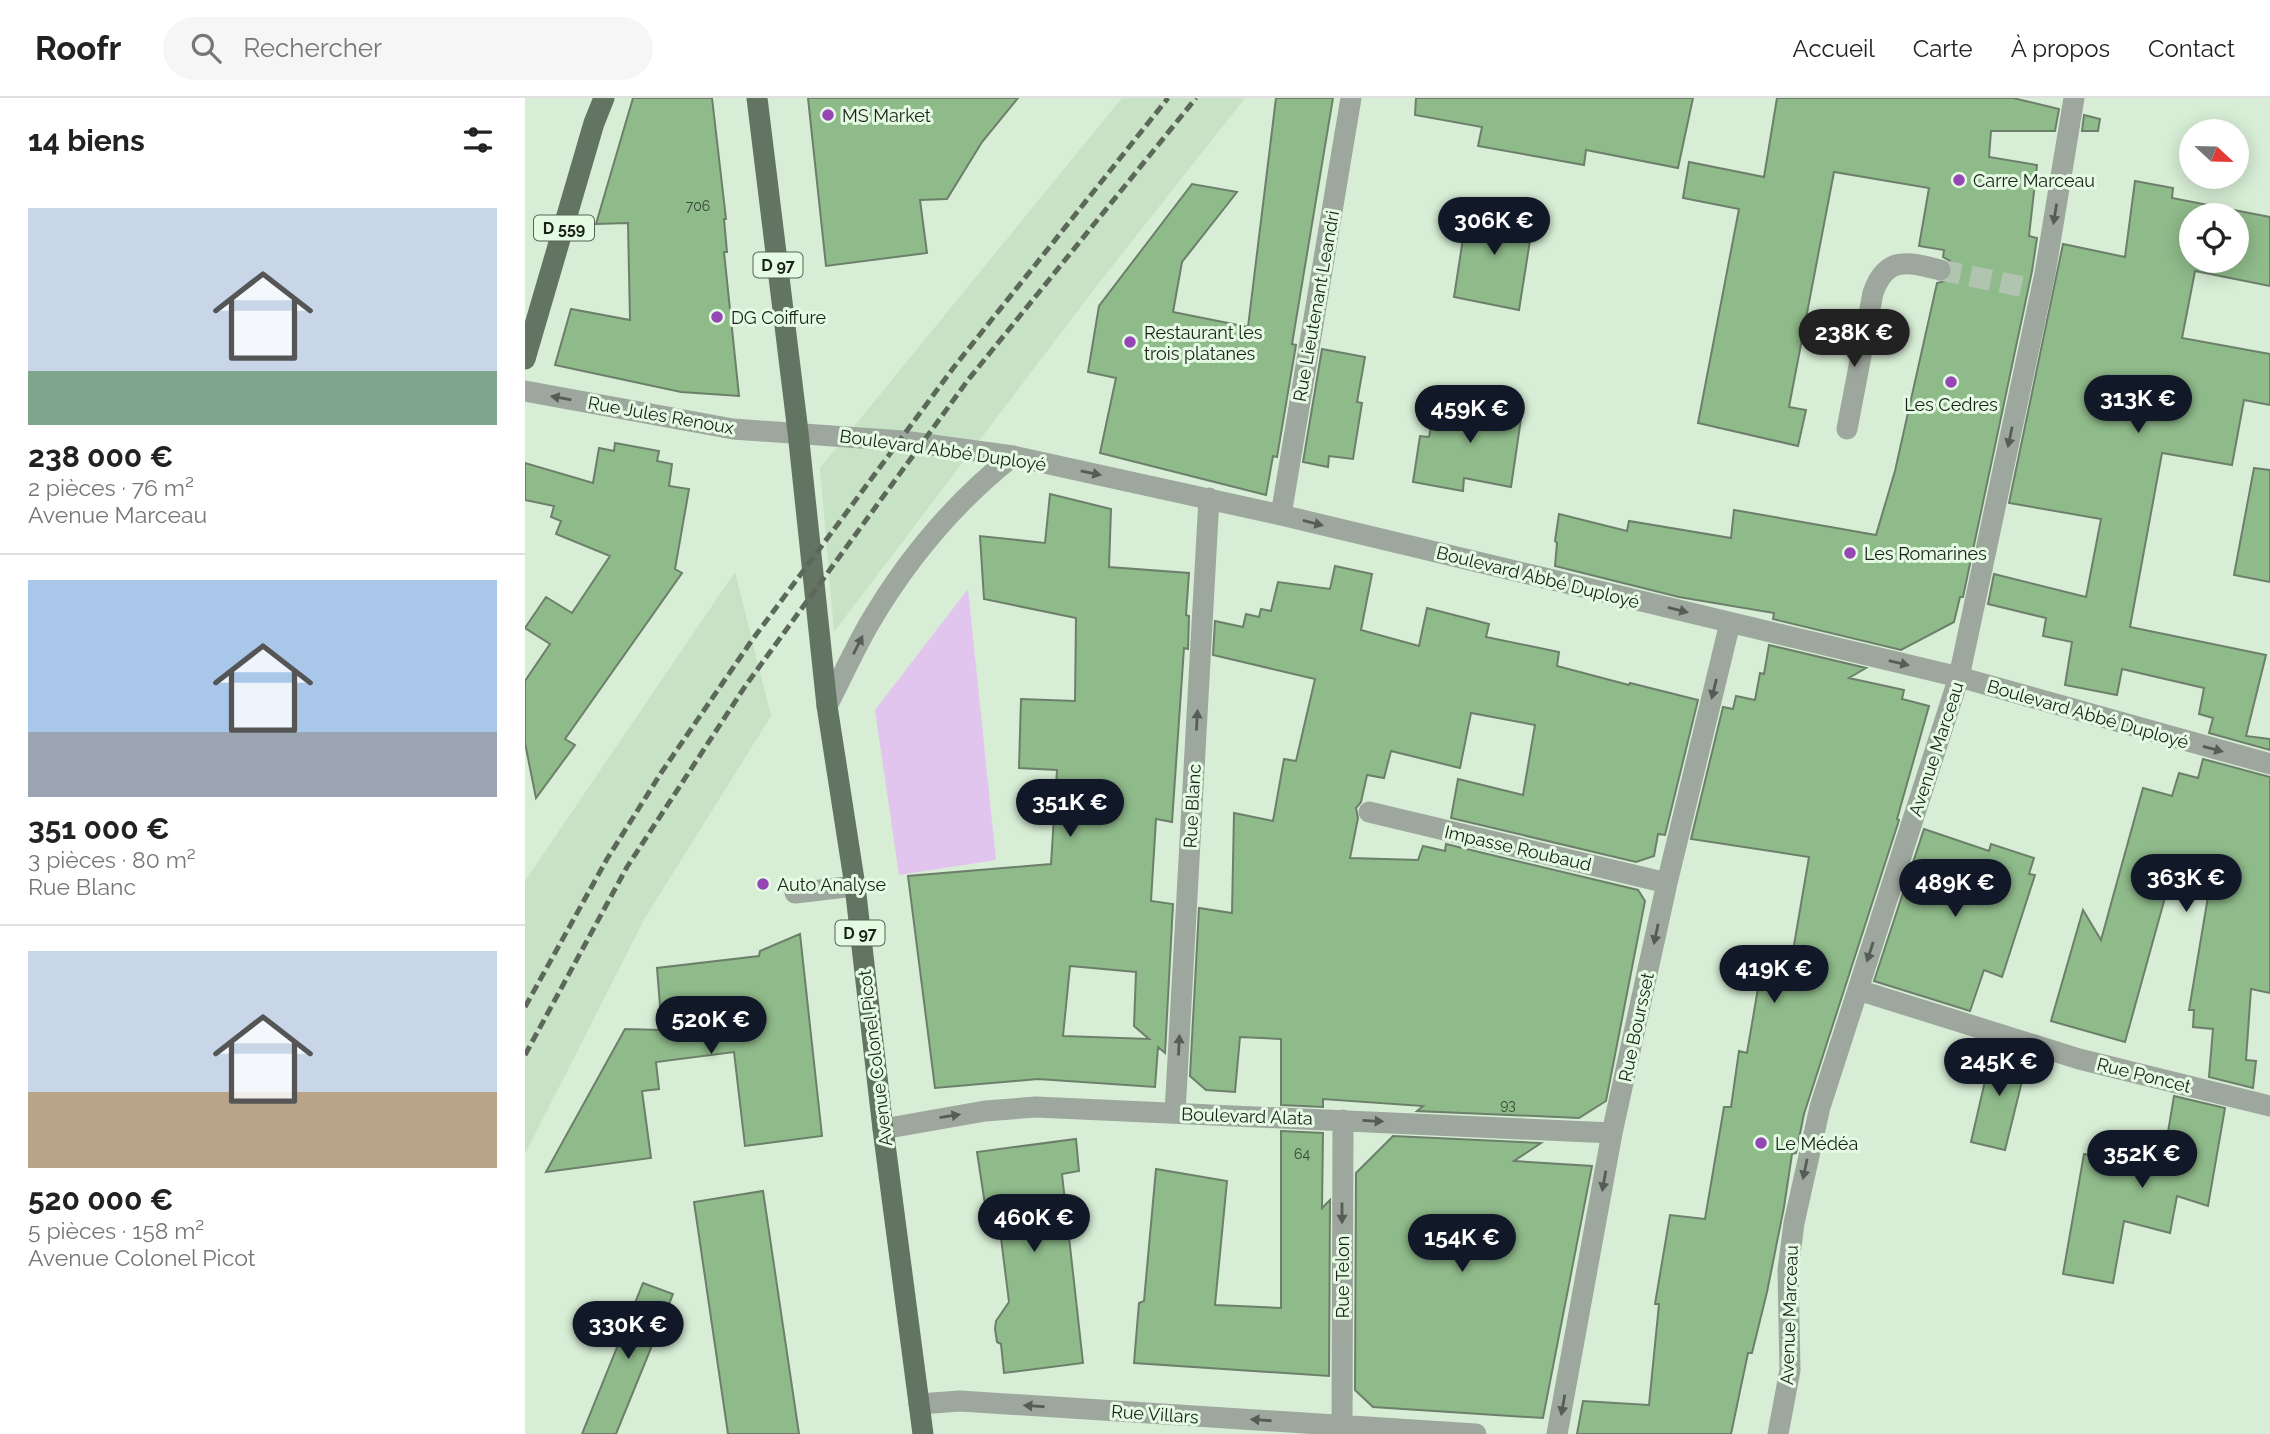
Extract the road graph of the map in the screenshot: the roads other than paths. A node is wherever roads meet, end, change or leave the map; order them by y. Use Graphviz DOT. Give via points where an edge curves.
graph roads {
  1 [pos="604,98"];
  2 [pos="757,98"];
  3 [pos="1351,98"];
  4 [pos="2074,98"];
  5 [pos="1940,270"];
  6 [pos="525,359"];
  7 [pos="525,391"];
  8 [pos="1847,429"];
  9 [pos="798,432"];
  10 [pos="1013,456"];
  11 [pos="1209,498"];
  12 [pos="1281,515"];
  13 [pos="1730,623"];
  14 [pos="1959,677"];
  15 [pos="827,706"];
  16 [pos="2270,764"];
  17 [pos="1369,812"];
  18 [pos="1667,883"];
  19 [pos="855,886"];
  20 [pos="795,892"];
  21 [pos="1858,990"];
  22 [pos="2270,1106"];
  23 [pos="1175,1113"];
  24 [pos="1343,1120"];
  25 [pos="883,1129"];
  26 [pos="1612,1133"];
  27 [pos="919,1404"];
  28 [pos="1342,1430"];
  29 [pos="923,1434"];
  30 [pos="1476,1434"];
  31 [pos="1557,1434"];
  32 [pos="1779,1434"];
  1 -- 6 [label="main road, D 559"];
  2 -- 9 [label="main road, D 97"];
  3 -- 12 [label="street, Rue Lieutenant Leandri"];
  4 -- 14 [label="street, Avenue Marceau, one-way"];
  5 -- 8 [label="street" via="1906,262 1882,274 1873,293"];
  9 -- 7 [label="street, Rue Jules Renoux, one-way" via="733,429"];
  9 -- 10 [label="street, Boulevard Abbé Duployé"];
  9 -- 15 [label="main road, Avenue Colonel Picot / D 97"];
  10 -- 11 [label="street, Boulevard Abbé Duployé, one-way"];
  15 -- 10 [label="street, one-way" via="869,623 912,561 978,483"];
  11 -- 12 [label="street, Boulevard Abbé Duployé"];
  23 -- 11 [label="street, Rue Blanc, one-way"];
  12 -- 13 [label="street, Boulevard Abbé Duployé, one-way"];
  13 -- 14 [label="street, Boulevard Abbé Duployé, one-way"];
  13 -- 18 [label="street, Rue Boursset, one-way"];
  14 -- 16 [label="street, Boulevard Abbé Duployé, one-way"];
  14 -- 21 [label="street, Avenue Marceau, one-way"];
  15 -- 19 [label="main road, Avenue Colonel Picot / D 97"];
  17 -- 18 [label="street, Impasse Roubaud"];
  18 -- 26 [label="street, Rue Boursset, one-way"];
  19 -- 20 [label="street"];
  19 -- 25 [label="main road, Avenue Colonel Picot / D 97"];
  21 -- 22 [label="street, Rue Poncet" via="2079,1059"];
  21 -- 32 [label="street, Avenue Marceau, one-way" via="1820,1107 1794,1223 1788,1270 1790,1370"];
  23 -- 24 [label="street, Boulevard Alata"];
  25 -- 23 [label="street, Boulevard Alata, one-way" via="1036,1107"];
  24 -- 26 [label="street, Boulevard Alata, one-way"];
  24 -- 28 [label="street, Rue Telon, one-way"];
  25 -- 27 [label="main road, Avenue Colonel Picot / D 97"];
  26 -- 31 [label="street, Rue Boursset, one-way"];
  28 -- 27 [label="street, Rue Villars, one-way" via="960,1401"];
  27 -- 29 [label="main road, Avenue Colonel Picot / D 97"];
  28 -- 30 [label="street, Rue Villars"];
}
